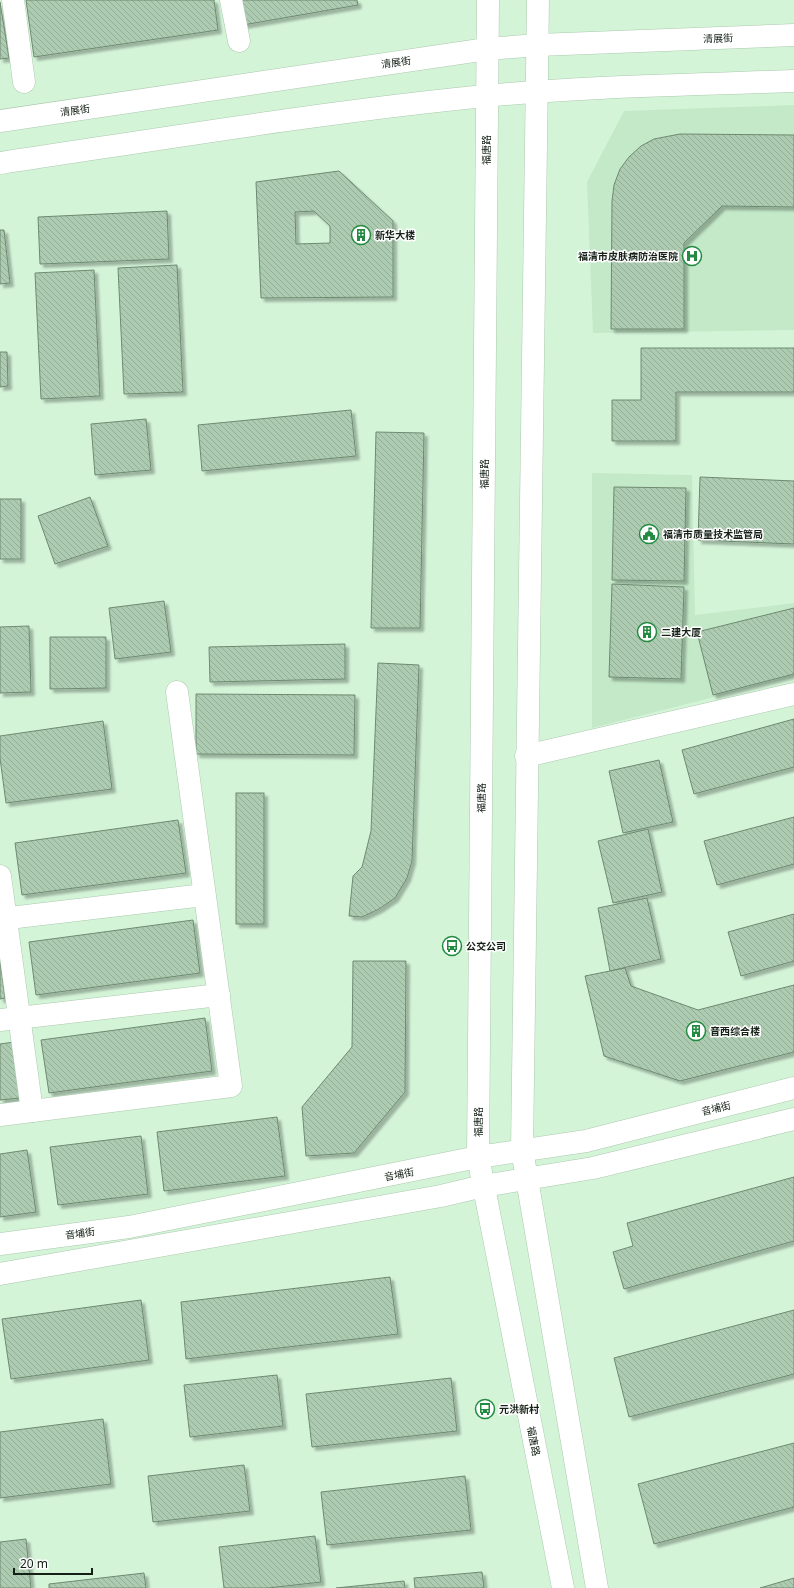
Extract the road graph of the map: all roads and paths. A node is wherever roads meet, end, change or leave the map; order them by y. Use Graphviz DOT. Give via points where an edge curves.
graph roads {
  1 [pos="13,0"];
  2 [pos="231,0"];
  3 [pos="488,0"];
  4 [pos="538,0"];
  5 [pos="794,36"];
  6 [pos="239,41"];
  7 [pos="538,45"];
  8 [pos="487,49"];
  9 [pos="794,80"];
  10 [pos="24,82"];
  11 [pos="537,93"];
  12 [pos="486,96"];
  13 [pos="0,121"];
  14 [pos="0,163"];
  15 [pos="177,692"];
  16 [pos="794,694"];
  17 [pos="526,756"];
  18 [pos="0,876"];
  19 [pos="204,895"];
  20 [pos="3,918"];
  21 [pos="219,995"];
  22 [pos="10,1018"];
  23 [pos="794,1088"];
  24 [pos="32,1111"];
  25 [pos="0,1115"];
  26 [pos="794,1119"];
  27 [pos="522,1150"];
  28 [pos="478,1157"];
  29 [pos="527,1178"];
  30 [pos="483,1186"];
  31 [pos="0,1244"];
  32 [pos="0,1274"];
  33 [pos="563,1588"];
  34 [pos="597,1588"];
  1 -- 10 [label="street"];
  2 -- 6 [label="street"];
  3 -- 8 [label="street, 福唐路"];
  4 -- 7 [label="street"];
  5 -- 7 [label="street, 清展街"];
  7 -- 8 [label="street, 清展街"];
  7 -- 11 [label="street"];
  8 -- 12 [label="street, 福唐路"];
  8 -- 13 [label="street, 清展街"];
  9 -- 11 [label="street"];
  11 -- 12 [label="street"];
  11 -- 17 [label="street"];
  12 -- 14 [label="street" via="345,112"];
  12 -- 28 [label="street, 福唐路"];
  15 -- 19 [label="street"];
  16 -- 17 [label="street"];
  17 -- 27 [label="street"];
  18 -- 20 [label="street"];
  19 -- 20 [label="street"];
  19 -- 21 [label="street"];
  20 -- 22 [label="street"];
  21 -- 22 [label="street"];
  21 -- 24 [label="street" via="231,1086"];
  22 -- 24 [label="street"];
  23 -- 27 [label="street, 音埔街" via="586,1141"];
  24 -- 25 [label="street"];
  26 -- 29 [label="street" via="593,1168"];
  27 -- 28 [label="street, 音埔街"];
  27 -- 29 [label="street"];
  28 -- 30 [label="street, 福唐路"];
  28 -- 31 [label="street, 音埔街" via="129,1227"];
  29 -- 30 [label="street"];
  29 -- 34 [label="street"];
  30 -- 32 [label="street" via="441,1196"];
  30 -- 33 [label="street, 福唐路"];
}
